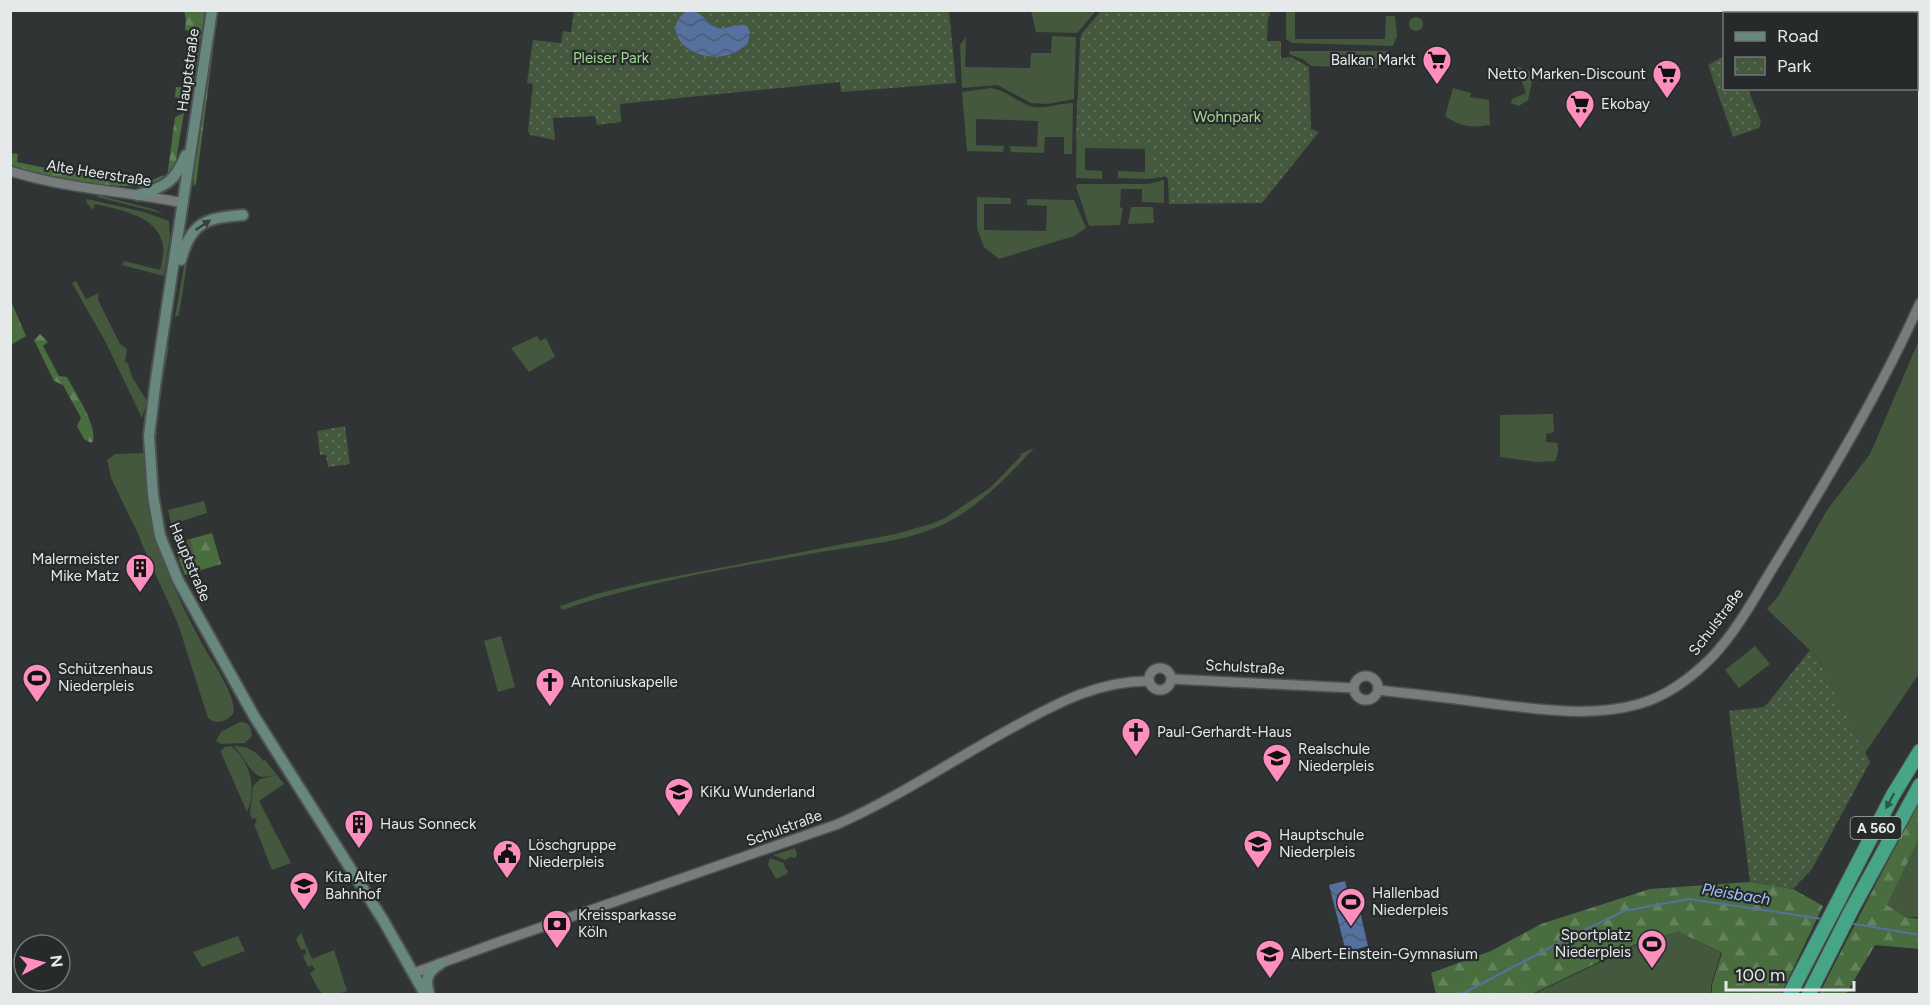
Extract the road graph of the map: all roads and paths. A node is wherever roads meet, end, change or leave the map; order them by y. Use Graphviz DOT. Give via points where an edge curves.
graph roads {
  1 [pos="212,10"];
  2 [pos="193,138"];
  3 [pos="10,171"];
  4 [pos="138,195"];
  5 [pos="183,203"];
  6 [pos="243,215"];
  7 [pos="1920,303"];
  8 [pos="166,315"];
  9 [pos="1171,679"];
  10 [pos="1149,681"];
  11 [pos="1354,688"];
  12 [pos="1378,690"];
  13 [pos="1920,751"];
  14 [pos="1920,785"];
  15 [pos="440,964"];
  16 [pos="414,973"];
  17 [pos="427,994"];
  18 [pos="1790,994"];
  19 [pos="1809,994"];
  1 -- 2 [label="main road, Hauptstraße"];
  2 -- 4 [label="main road" via="180,170 169,183"];
  2 -- 5 [label="main road, Hauptstraße"];
  3 -- 4 [label="street, Alte Heerstraße"];
  4 -- 5 [label="street, Alte Heerstraße"];
  5 -- 8 [label="main road, Hauptstraße"];
  8 -- 6 [label="main road, one-way" via="184,249 196,227 214,218"];
  7 -- 12 [label="street, Schulstraße" via="1865,411 1740,620 1712,657 1686,680 1639,704 1590,711 1538,709"];
  8 -- 16 [label="main road, Hauptstraße" via="149,436 160,537 190,602 254,716"];
  9 -- 10 [label="street" via="1161,690"];
  9 -- 10 [label="street" via="1168,672 1158,668 1150,674"];
  9 -- 11 [label="street, Schulstraße"];
  10 -- 15 [label="street, Schulstraße" via="1110,685 1058,702 870,810 838,824"];
  11 -- 12 [label="street" via="1365,701 1375,697"];
  11 -- 12 [label="street" via="1359,679 1369,677 1377,683"];
  13 -- 18 [label="highway, A 560, one-way" via="1893,795"];
  14 -- 19 [label="highway, A 560"];
  15 -- 16 [label="street, Schulstraße"];
  15 -- 17 [label="main road" via="427,977"];
  16 -- 17 [label="main road, Hauptstraße"];
}
